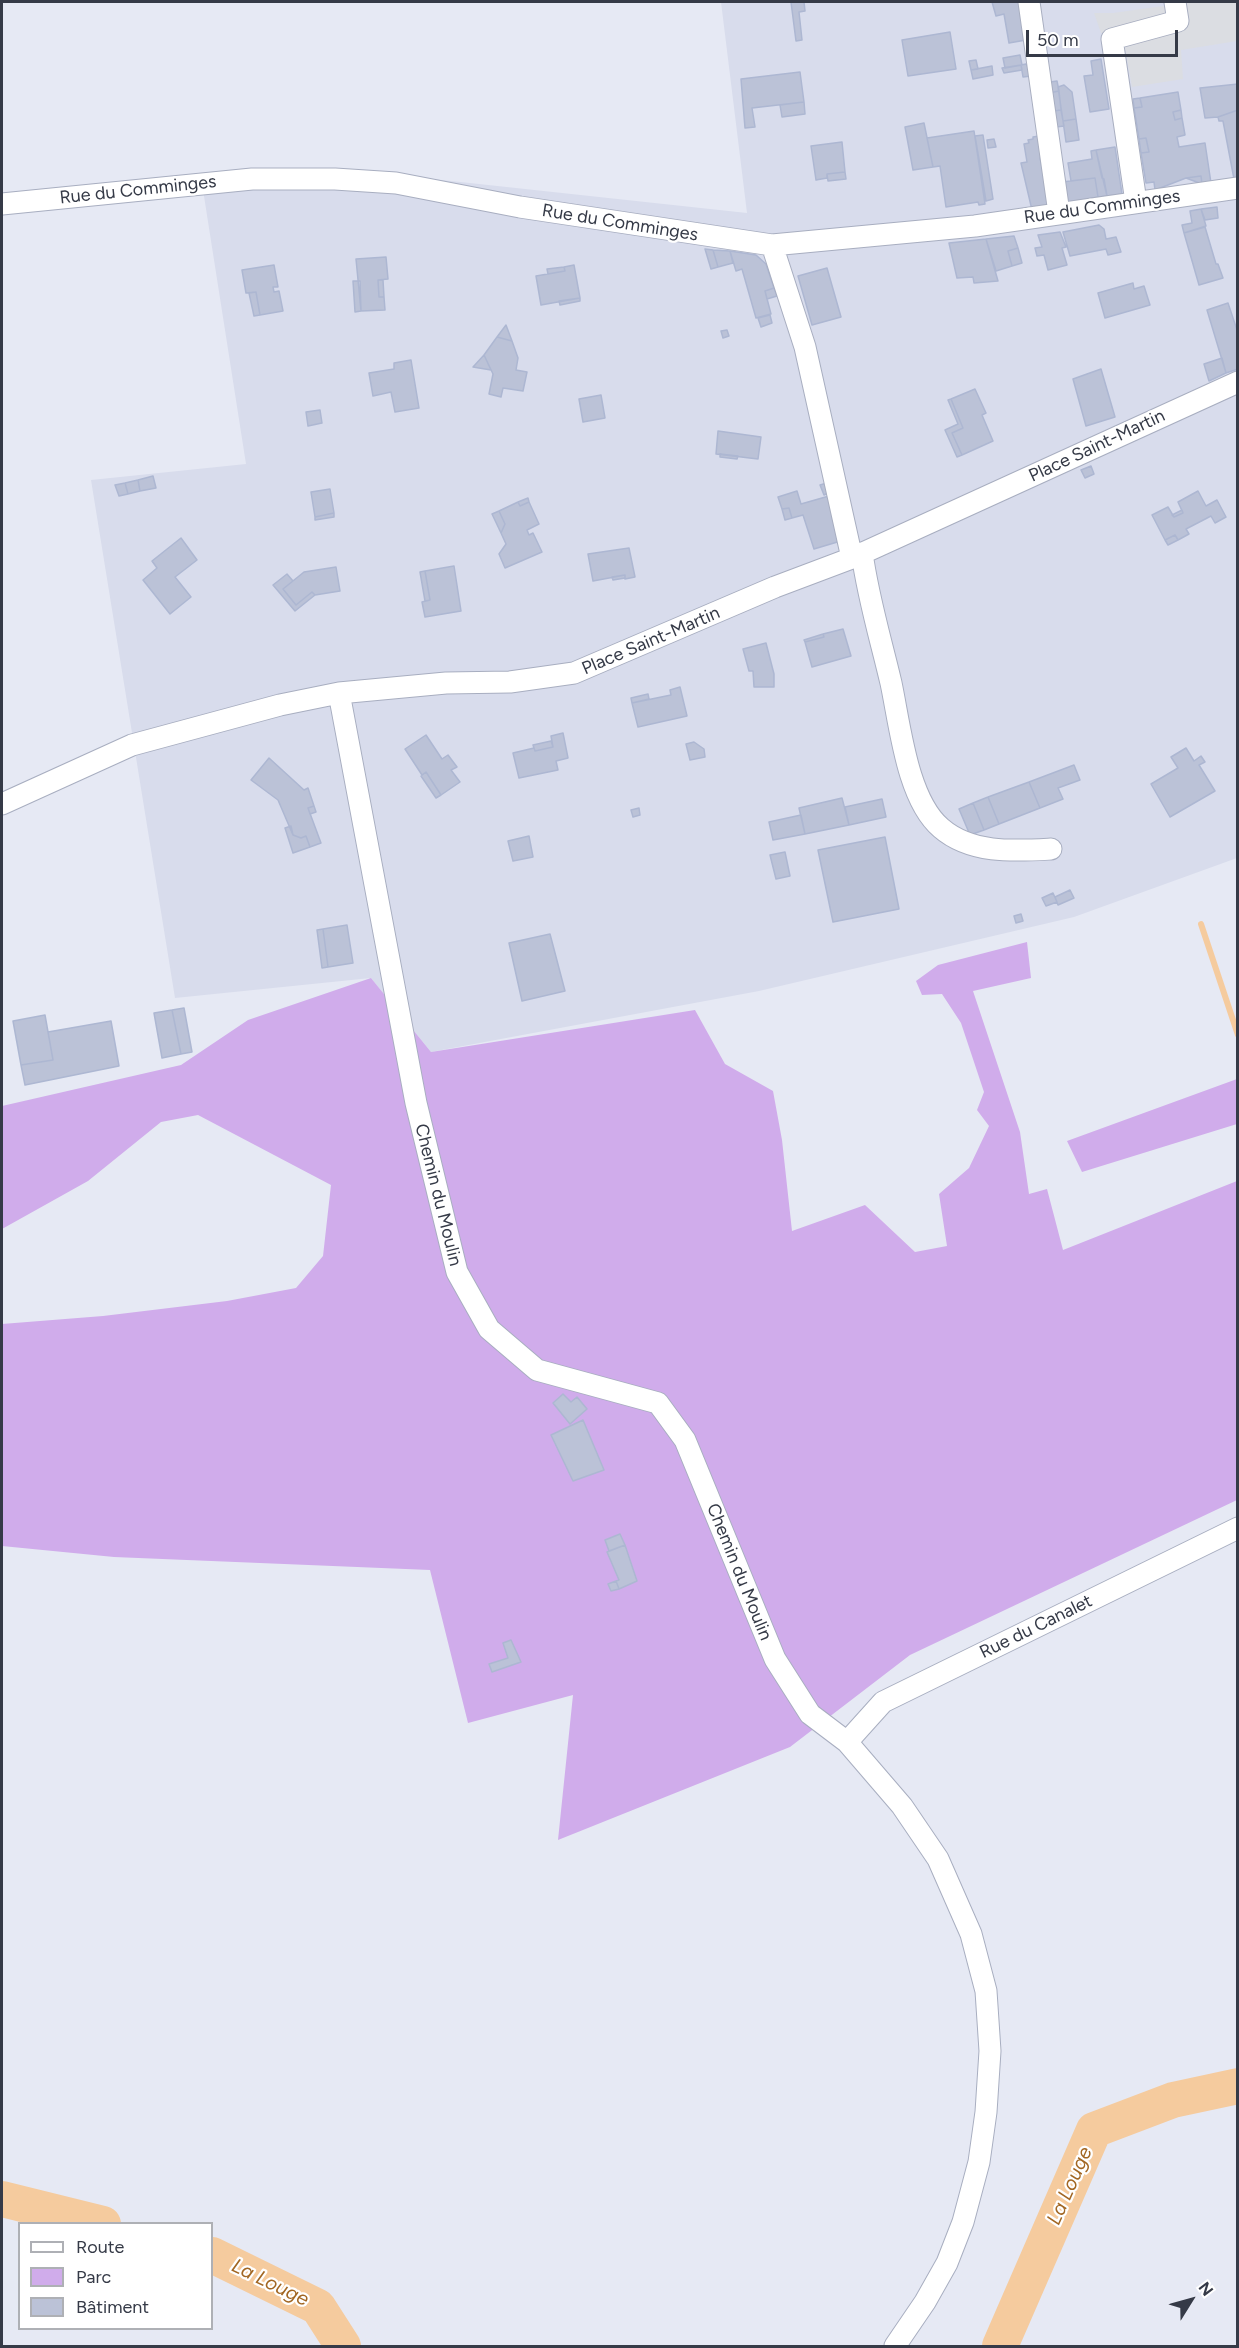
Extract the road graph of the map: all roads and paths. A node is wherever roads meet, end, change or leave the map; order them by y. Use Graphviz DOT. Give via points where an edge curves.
graph roads {
  1 [pos="1029,2"];
  2 [pos="1175,2"];
  3 [pos="1238,188"];
  4 [pos="1136,202"];
  5 [pos="2,204"];
  6 [pos="1059,213"];
  7 [pos="772,245"];
  8 [pos="1238,382"];
  9 [pos="857,556"];
  10 [pos="339,693"];
  11 [pos="2,804"];
  12 [pos="1051,849"];
  13 [pos="1238,1528"];
  14 [pos="847,1742"];
  15 [pos="895,2346"];
  1 -- 6 [label="street"];
  2 -- 4 [label="street" via="1178,21 1112,39"];
  3 -- 4 [label="street, Rue du Comminges"];
  4 -- 6 [label="street, Rue du Comminges"];
  5 -- 7 [label="street, Rue du Comminges" via="252,179 335,179 396,183 520,207"];
  6 -- 7 [label="street, Rue du Comminges" via="975,226"];
  7 -- 9 [label="street" via="805,347"];
  8 -- 9 [label="street, Place Saint-Martin"];
  9 -- 10 [label="street, Place Saint-Martin" via="574,673 510,682 446,683"];
  9 -- 12 [label="street" via="902,740 925,811 958,839 981,847 1012,851"];
  10 -- 11 [label="street, Place Saint-Martin" via="132,745"];
  10 -- 14 [label="street, Chemin du Moulin" via="416,1103 457,1272 489,1329 537,1370 658,1403 685,1440 775,1659 810,1714"];
  13 -- 14 [label="street, Rue du Canalet" via="883,1702"];
  14 -- 15 [label="street, Chemin du Moulin" via="902,1806 938,1860 971,1934 987,1991 990,2051 979,2162 963,2222 946,2263"];
}
